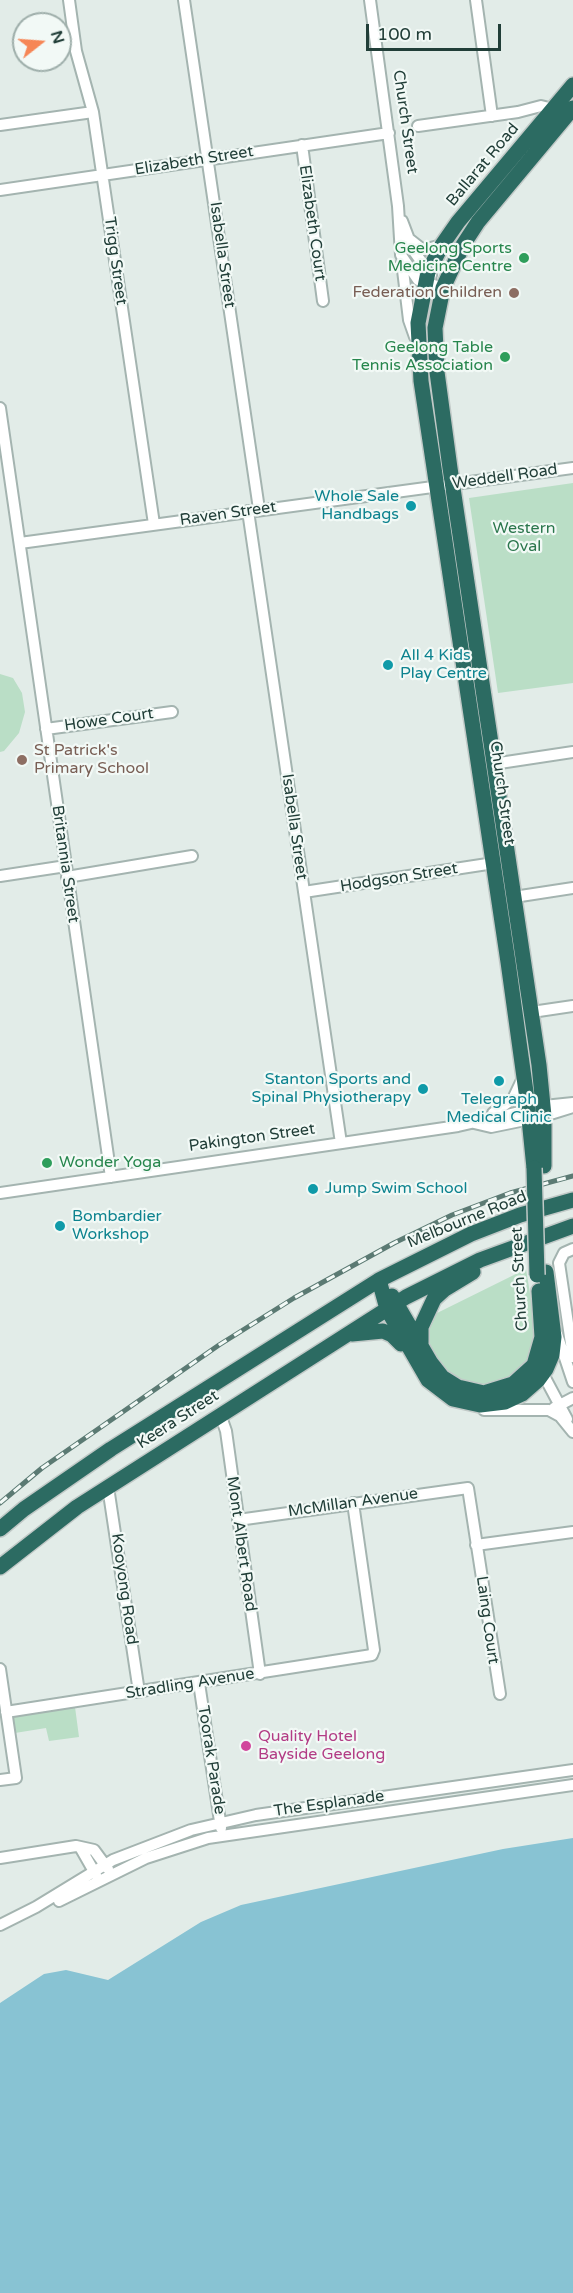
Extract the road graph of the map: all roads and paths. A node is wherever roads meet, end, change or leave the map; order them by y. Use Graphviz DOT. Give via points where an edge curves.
graph roads {
  1 [pos="69,0"];
  2 [pos="184,0"];
  3 [pos="370,0"];
  4 [pos="476,0"];
  5 [pos="573,85"];
  6 [pos="547,108"];
  7 [pos="573,108"];
  8 [pos="93,112"];
  9 [pos="492,116"];
  10 [pos="561,123"];
  11 [pos="0,125"];
  12 [pos="418,126"];
  13 [pos="388,134"];
  14 [pos="302,145"];
  15 [pos="207,158"];
  16 [pos="102,175"];
  17 [pos="0,190"];
  18 [pos="399,212"];
  19 [pos="408,237"];
  20 [pos="442,245"];
  21 [pos="401,255"];
  22 [pos="426,278"];
  23 [pos="443,288"];
  24 [pos="323,301"];
  25 [pos="418,343"];
  26 [pos="0,408"];
  27 [pos="3,451"];
  28 [pos="573,468"];
  29 [pos="453,484"];
  30 [pos="436,486"];
  31 [pos="253,510"];
  32 [pos="154,524"];
  33 [pos="20,543"];
  34 [pos="172,711"];
  35 [pos="46,729"];
  36 [pos="573,752"];
  37 [pos="493,764"];
  38 [pos="192,856"];
  39 [pos="494,863"];
  40 [pos="66,871"];
  41 [pos="0,876"];
  42 [pos="573,888"];
  43 [pos="304,892"];
  44 [pos="514,897"];
  45 [pos="573,1006"];
  46 [pos="531,1012"];
  47 [pos="524,1074"];
  48 [pos="573,1105"];
  49 [pos="537,1113"];
  50 [pos="474,1123"];
  51 [pos="341,1143"];
  52 [pos="111,1177"];
  53 [pos="0,1193"];
  54 [pos="573,1200"];
  55 [pos="573,1226"];
  56 [pos="516,1246"];
  57 [pos="573,1249"];
  58 [pos="542,1274"];
  59 [pos="378,1280"];
  60 [pos="392,1305"];
  61 [pos="550,1305"];
  62 [pos="338,1339"];
  63 [pos="422,1346"];
  64 [pos="539,1353"];
  65 [pos="573,1357"];
  66 [pos="417,1365"];
  67 [pos="543,1374"];
  68 [pos="573,1382"];
  69 [pos="573,1398"];
  70 [pos="453,1399"];
  71 [pos="561,1406"];
  72 [pos="542,1409"];
  73 [pos="220,1414"];
  74 [pos="573,1433"];
  75 [pos="72,1476"];
  76 [pos="108,1486"];
  77 [pos="468,1488"];
  78 [pos="354,1503"];
  79 [pos="238,1520"];
  80 [pos="0,1529"];
  81 [pos="573,1532"];
  82 [pos="0,1540"];
  83 [pos="476,1545"];
  84 [pos="18,1553"];
  85 [pos="0,1567"];
  86 [pos="0,1576"];
  87 [pos="0,1669"];
  88 [pos="260,1674"];
  89 [pos="199,1683"];
  90 [pos="139,1692"];
  91 [pos="500,1694"];
  92 [pos="6,1712"];
  93 [pos="573,1770"];
  94 [pos="0,1780"];
  95 [pos="573,1785"];
  96 [pos="221,1823"];
  97 [pos="222,1836"];
  98 [pos="0,1858"];
  99 [pos="102,1872"];
  100 [pos="0,1925"];
  101 [pos="0,1931"];
  1 -- 8 [label="street, Trigg Street" via="76,51"];
  2 -- 15 [label="street, Isabella Street"];
  3 -- 13 [label="street, Church Street"];
  4 -- 9 [label="street"];
  5 -- 6 [label="highway, Ballarat Road"];
  6 -- 9 [label="street"];
  6 -- 10 [label="street"];
  6 -- 20 [label="highway, Ballarat Road"];
  7 -- 10 [label="highway, Ballarat Road"];
  8 -- 11 [label="street"];
  8 -- 16 [label="street, Trigg Street"];
  9 -- 12 [label="street"];
  10 -- 23 [label="highway, Ballarat Road" via="478,222 458,253"];
  13 -- 14 [label="street, Elizabeth Street"];
  13 -- 18 [label="street, Church Street"];
  14 -- 15 [label="street, Elizabeth Street"];
  14 -- 24 [label="street, Elizabeth Court"];
  15 -- 16 [label="street, Elizabeth Street"];
  15 -- 31 [label="street, Isabella Street"];
  16 -- 17 [label="street, Elizabeth Street"];
  16 -- 32 [label="street, Trigg Street"];
  18 -- 19 [label="street, Church Street"];
  18 -- 21 [label="street, Church Street"];
  19 -- 20 [label="street" via="423,250"];
  19 -- 22 [label="street, Church Street"];
  20 -- 22 [label="highway, Ballarat Road"];
  21 -- 22 [label="street, Church Street" via="415,277"];
  21 -- 25 [label="street" via="409,320"];
  22 -- 23 [label="street, Church Street"];
  22 -- 25 [label="highway, Church Street" via="418,314"];
  23 -- 29 [label="highway, Church Street" via="436,320 436,358"];
  25 -- 30 [label="highway, Church Street"];
  26 -- 27 [label="street, Britannia Street"];
  27 -- 33 [label="street, Britannia Street"];
  28 -- 29 [label="street, Weddell Road"];
  29 -- 30 [label="street, Weddell Road"];
  29 -- 37 [label="highway, Church Street"];
  30 -- 31 [label="street, Raven Street"];
  30 -- 39 [label="highway, Church Street"];
  31 -- 32 [label="street, Raven Street"];
  31 -- 43 [label="street, Isabella Street"];
  32 -- 33 [label="street, Raven Street"];
  33 -- 35 [label="street, Britannia Street"];
  34 -- 35 [label="street, Howe Court"];
  35 -- 40 [label="street, Britannia Street"];
  36 -- 37 [label="street"];
  37 -- 44 [label="highway, Church Street"];
  38 -- 40 [label="street"];
  39 -- 43 [label="street, Hodgson Street"];
  39 -- 47 [label="highway, Church Street"];
  40 -- 41 [label="street"];
  40 -- 52 [label="street, Britannia Street"];
  42 -- 44 [label="street"];
  43 -- 51 [label="street, Isabella Street"];
  44 -- 46 [label="highway, Church Street"];
  45 -- 46 [label="street"];
  46 -- 49 [label="highway, Church Street"];
  47 -- 49 [label="highway, Church Street"];
  47 -- 50 [label="street" via="509,1103"];
  48 -- 49 [label="street, Pakington Street"];
  49 -- 50 [label="street, Pakington Street" via="491,1126"];
  49 -- 58 [label="highway, Church Street"];
  50 -- 51 [label="street, Pakington Street"];
  51 -- 52 [label="street, Pakington Street"];
  52 -- 53 [label="street, Pakington Street"];
  54 -- 59 [label="highway, Melbourne Road" via="471,1234"];
  55 -- 56 [label="highway"];
  56 -- 60 [label="highway" via="441,1278"];
  56 -- 63 [label="highway" via="436,1296 421,1327"];
  57 -- 65 [label="street" via="560,1260"];
  58 -- 61 [label="highway, Church Street"];
  58 -- 64 [label="highway, Church Street"];
  59 -- 60 [label="highway, Church Street"];
  59 -- 75 [label="highway, Keera Street"];
  60 -- 62 [label="highway, Keera Street"];
  60 -- 63 [label="highway, Church Street"];
  60 -- 66 [label="highway, Church Street"];
  61 -- 67 [label="highway, Church Street" via="554,1346"];
  61 -- 68 [label="street"];
  62 -- 66 [label="highway" via="366,1331 386,1332"];
  62 -- 73 [label="highway, Keera Street"];
  63 -- 64 [label="highway, Church Street" via="442,1377 475,1392 513,1384 531,1369"];
  64 -- 67 [label="highway"];
  66 -- 70 [label="highway, Church Street" via="436,1388"];
  67 -- 70 [label="highway, Church Street" via="528,1390 504,1402 480,1405"];
  67 -- 71 [label="street"];
  69 -- 71 [label="street"];
  70 -- 72 [label="street" via="474,1408"];
  71 -- 72 [label="street"];
  71 -- 74 [label="street"];
  72 -- 74 [label="street" via="557,1413"];
  73 -- 76 [label="highway, Keera Street"];
  73 -- 79 [label="street, Mont Albert Road" via="226,1431"];
  75 -- 80 [label="highway"];
  75 -- 82 [label="highway"];
  76 -- 84 [label="highway, Keera Street"];
  76 -- 90 [label="street, Kooyong Road"];
  77 -- 78 [label="street, McMillan Avenue"];
  77 -- 83 [label="street, Laing Court"];
  78 -- 79 [label="street, McMillan Avenue"];
  78 -- 88 [label="street, Stradling Avenue" via="372,1655"];
  79 -- 88 [label="street, Mont Albert Road"];
  81 -- 83 [label="street"];
  83 -- 91 [label="street, Laing Court"];
  84 -- 85 [label="highway"];
  84 -- 86 [label="street, Keera Street"];
  87 -- 92 [label="street"];
  88 -- 89 [label="street, Stradling Avenue"];
  89 -- 90 [label="street, Stradling Avenue"];
  89 -- 96 [label="street, Toorak Parade"];
  90 -- 92 [label="street, Stradling Avenue"];
  92 -- 94 [label="street" via="16,1778"];
  93 -- 96 [label="street, The Esplanade"];
  95 -- 97 [label="street, The Esplanade"];
  96 -- 97 [label="street, Toorak Parade"];
  96 -- 99 [label="street, The Esplanade" via="168,1837"];
  97 -- 99 [label="street, The Esplanade" via="170,1848"];
  98 -- 99 [label="street" via="80,1847 94,1850"];
  99 -- 100 [label="street"];
  99 -- 101 [label="street"];
}
